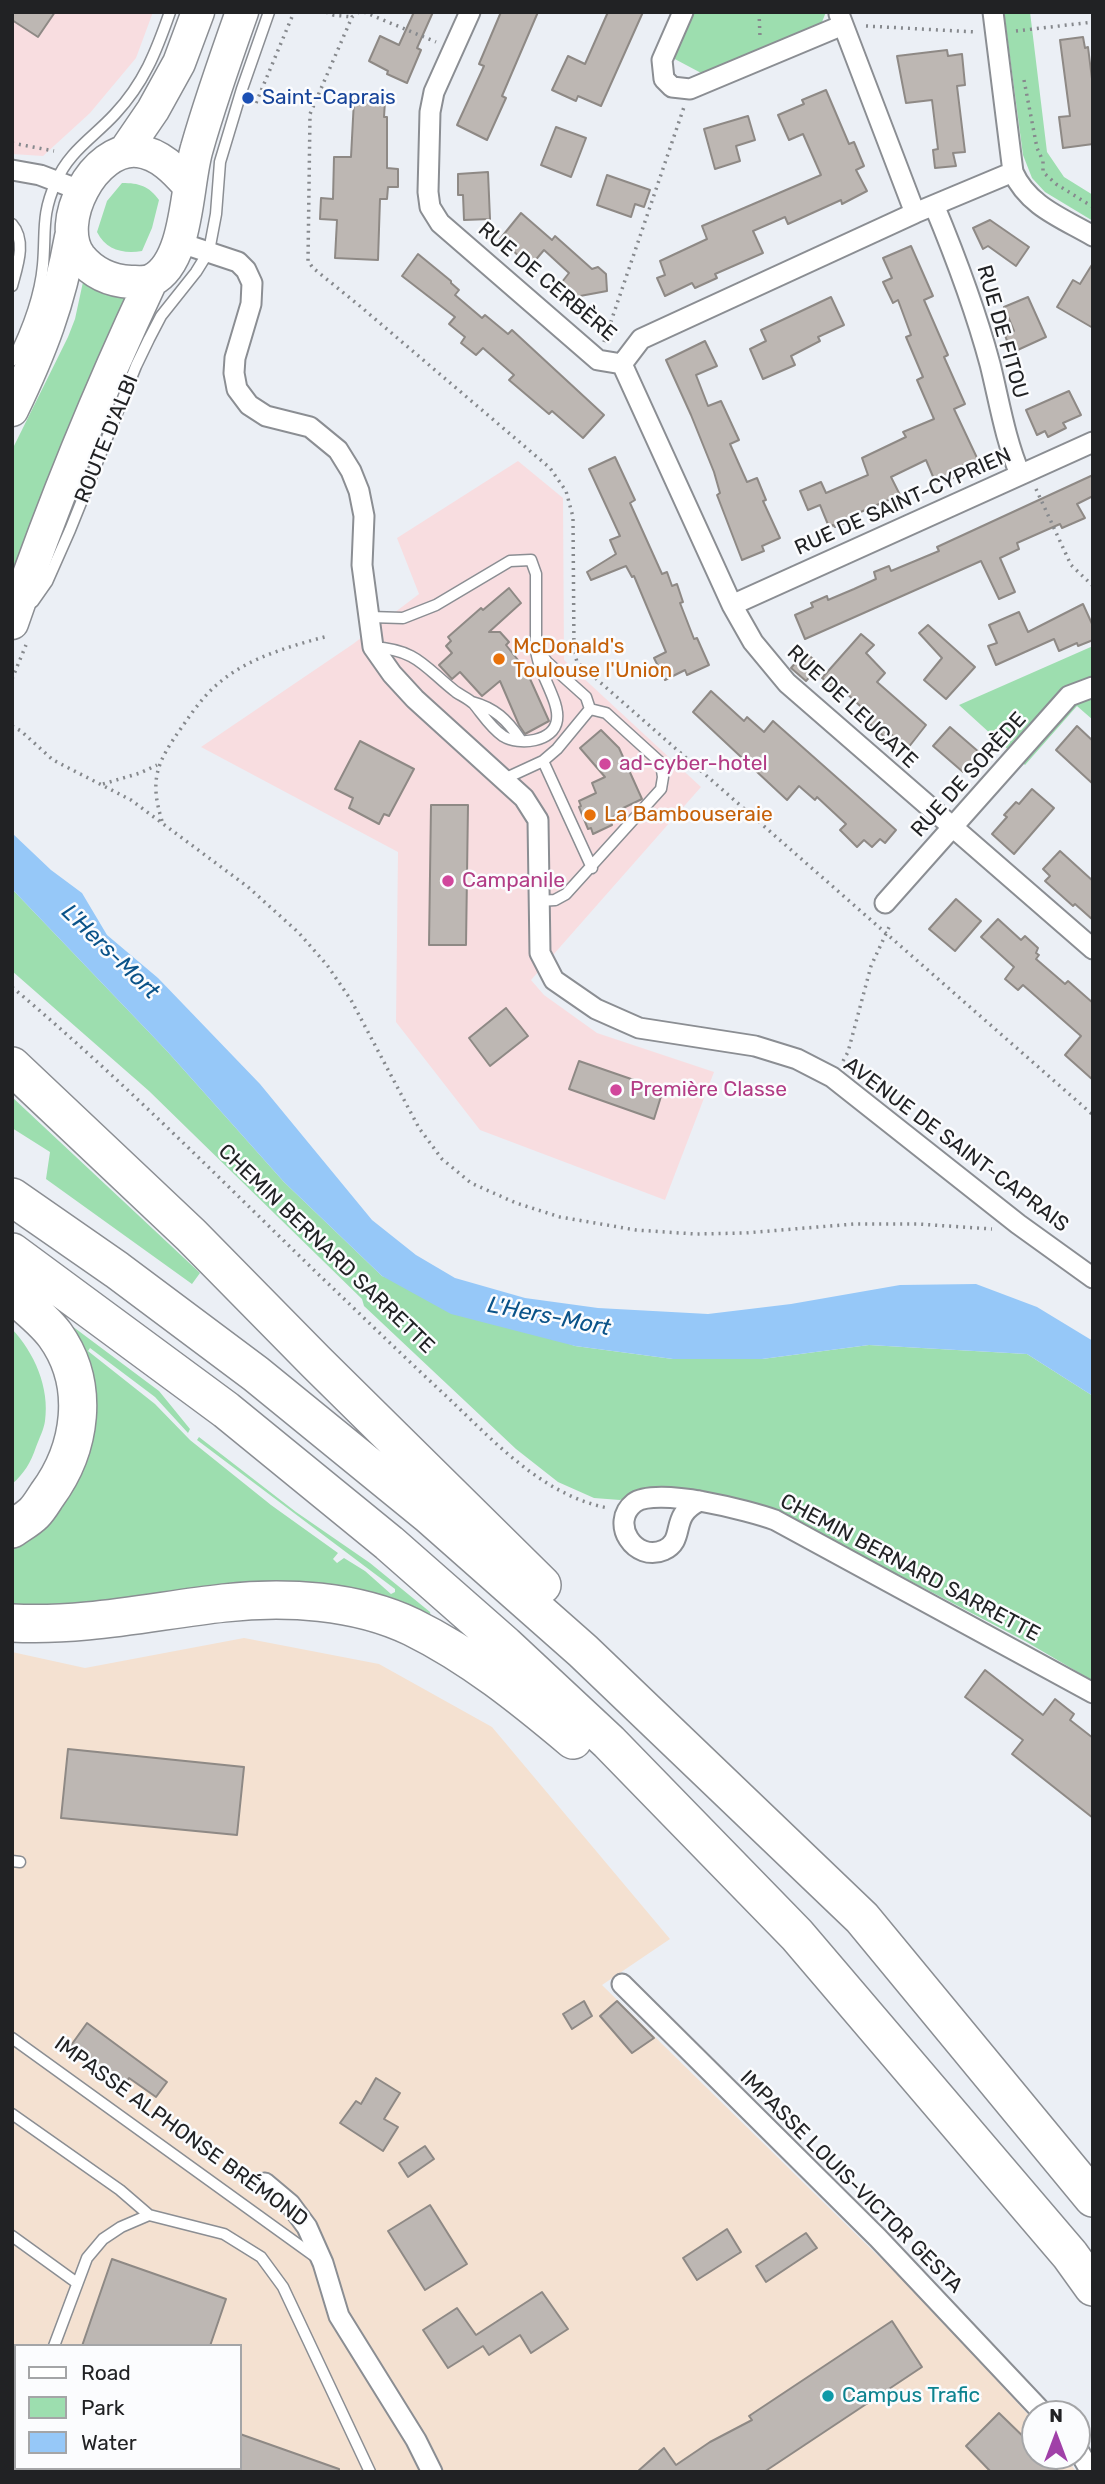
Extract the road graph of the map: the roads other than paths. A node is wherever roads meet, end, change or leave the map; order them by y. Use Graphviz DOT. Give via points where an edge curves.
graph roads {
  1 [pos="170,12"];
  2 [pos="198,12"];
  3 [pos="242,12"];
  4 [pos="269,12"];
  5 [pos="470,12"];
  6 [pos="683,12"];
  7 [pos="993,12"];
  8 [pos="841,18"];
  9 [pos="125,151"];
  10 [pos="12,170"];
  11 [pos="1013,172"];
  12 [pos="69,186"];
  13 [pos="189,186"];
  14 [pos="934,205"];
  15 [pos="915,213"];
  16 [pos="12,224"];
  17 [pos="1093,236"];
  18 [pos="71,237"];
  19 [pos="178,242"];
  20 [pos="209,251"];
  21 [pos="150,281"];
  22 [pos="12,286"];
  23 [pos="12,361"];
  24 [pos="622,364"];
  25 [pos="12,410"];
  26 [pos="1093,442"];
  27 [pos="1023,472"];
  28 [pos="732,605"];
  29 [pos="370,617"];
  30 [pos="12,623"];
  31 [pos="12,631"];
  32 [pos="373,647"];
  33 [pos="536,647"];
  34 [pos="1093,687"];
  35 [pos="590,709"];
  36 [pos="543,761"];
  37 [pos="504,779"];
  38 [pos="951,827"];
  39 [pos="592,867"];
  40 [pos="540,901"];
  41 [pos="886,903"];
  42 [pos="1093,949"];
  43 [pos="12,1066"];
  44 [pos="12,1197"];
  45 [pos="12,1252"];
  46 [pos="1093,1278"];
  47 [pos="12,1294"];
  48 [pos="700,1501"];
  49 [pos="12,1529"];
  50 [pos="12,1623"];
  51 [pos="583,1651"];
  52 [pos="1093,1693"];
  53 [pos="723,1862"];
  54 [pos="622,1984"];
  55 [pos="12,2038"];
  56 [pos="12,2114"];
  57 [pos="265,2183"];
  58 [pos="1093,2198"];
  59 [pos="149,2215"];
  60 [pos="12,2236"];
  61 [pos="323,2263"];
  62 [pos="78,2283"];
  63 [pos="1093,2287"];
  64 [pos="55,2344"];
  65 [pos="1031,2400"];
  66 [pos="370,2472"];
  67 [pos="432,2472"];
  1 -- 12 [label="lane" via="147,73 97,133 65,162"];
  2 -- 9 [label="main road" via="179,63"];
  3 -- 13 [label="main road" via="195,151"];
  4 -- 20 [label="lane" via="220,162"];
  5 -- 24 [label="street, RUE DE CERBÈRE" via="434,92 430,207 440,223 598,360"];
  6 -- 8 [label="street" via="662,60 664,79 672,87 690,89"];
  7 -- 11 [label="street"];
  8 -- 15 [label="street"];
  9 -- 12 [label="main road"];
  9 -- 13 [label="main road" via="160,158"];
  10 -- 12 [label="street"];
  11 -- 14 [label="street, RUE DE CERBÈRE"];
  11 -- 17 [label="street" via="1032,200"];
  12 -- 18 [label="main road"];
  12 -- 23 [label="lane" via="46,209 40,290"];
  13 -- 19 [label="main road"];
  14 -- 15 [label="street, RUE DE CERBÈRE"];
  14 -- 27 [label="street, RUE DE FITOU" via="966,281 1013,457"];
  15 -- 24 [label="street, RUE DE CERBÈRE" via="641,339"];
  16 -- 22 [label="lane" via="20,254"];
  18 -- 21 [label="main road" via="78,254 99,274 118,281"];
  18 -- 25 [label="main road" via="55,308"];
  19 -- 20 [label="street, AVENUE DE SAINT-CAPRAIS"];
  19 -- 21 [label="main road" via="170,262"];
  20 -- 29 [label="street, AVENUE DE SAINT-CAPRAIS" via="238,262 252,283 251,304 235,358 237,389 249,405 266,416 310,427 338,450 351,471 364,516 362,565"];
  20 -- 31 [label="lane, ROUTE D'ALBI" via="149,339 47,582"];
  21 -- 30 [label="main road, ROUTE D'ALBI" via="102,390"];
  24 -- 28 [label="street, RUE DE LEUCATE"];
  26 -- 27 [label="street, RUE DE SAINT-CYPRIEN"];
  27 -- 28 [label="street, RUE DE SAINT-CYPRIEN"];
  28 -- 38 [label="street, RUE DE LEUCATE" via="753,642 787,683"];
  29 -- 32 [label="street, AVENUE DE SAINT-CAPRAIS"];
  29 -- 33 [label="lane" via="403,618 445,600 510,561 531,560 537,574"];
  32 -- 33 [label="lane" via="394,648 413,656 472,702 505,737 520,739 546,737 558,719 537,663"];
  32 -- 37 [label="street, AVENUE DE SAINT-CAPRAIS" via="415,699"];
  33 -- 35 [label="lane" via="586,697"];
  34 -- 38 [label="street, RUE DE SORÈDE" via="1069,696"];
  35 -- 36 [label="lane"];
  35 -- 39 [label="lane" via="606,713 660,763 663,777 661,789"];
  36 -- 37 [label="lane"];
  36 -- 39 [label="lane"];
  37 -- 40 [label="street, AVENUE DE SAINT-CAPRAIS" via="538,820"];
  38 -- 41 [label="street, RUE DE SORÈDE"];
  38 -- 42 [label="street, RUE DE LEUCATE"];
  39 -- 40 [label="lane" via="566,894"];
  40 -- 46 [label="street, AVENUE DE SAINT-CAPRAIS" via="540,953 554,980 596,1009 639,1028 766,1049 832,1077"];
  43 -- 51 [label="highway" via="191,1235 539,1580"];
  44 -- 51 [label="highway" via="256,1374 429,1515"];
  45 -- 53 [label="highway" via="226,1410 389,1543 609,1742"];
  47 -- 49 [label="highway" via="54,1333 66,1354 79,1415 58,1480 35,1512"];
  48 -- 48 [label="street, CHEMIN BERNARD SARRETTE" via="642,1499 632,1504 624,1520 628,1539 645,1553 665,1550 678,1533 682,1514"];
  48 -- 52 [label="street, CHEMIN BERNARD SARRETTE" via="775,1520"];
  50 -- 53 [label="highway" via="101,1621 274,1600 353,1609 410,1626 518,1694"];
  51 -- 58 [label="highway" via="862,1918"];
  53 -- 63 [label="highway" via="797,1936"];
  54 -- 65 [label="street, IMPASSE LOUIS-VICTOR GESTA" via="878,2238"];
  55 -- 61 [label="lane, IMPASSE ALPHONSE BRÉMOND"];
  56 -- 59 [label="lane"];
  57 -- 61 [label="street, IMPASSE ALPHONSE BRÉMOND" via="290,2204 307,2227"];
  59 -- 62 [label="lane" via="103,2239 87,2258"];
  59 -- 66 [label="lane" via="224,2234 261,2257 284,2287"];
  60 -- 62 [label="lane"];
  61 -- 67 [label="street, IMPASSE ALPHONSE BRÉMOND" via="339,2316"];
  62 -- 64 [label="lane"];
}
